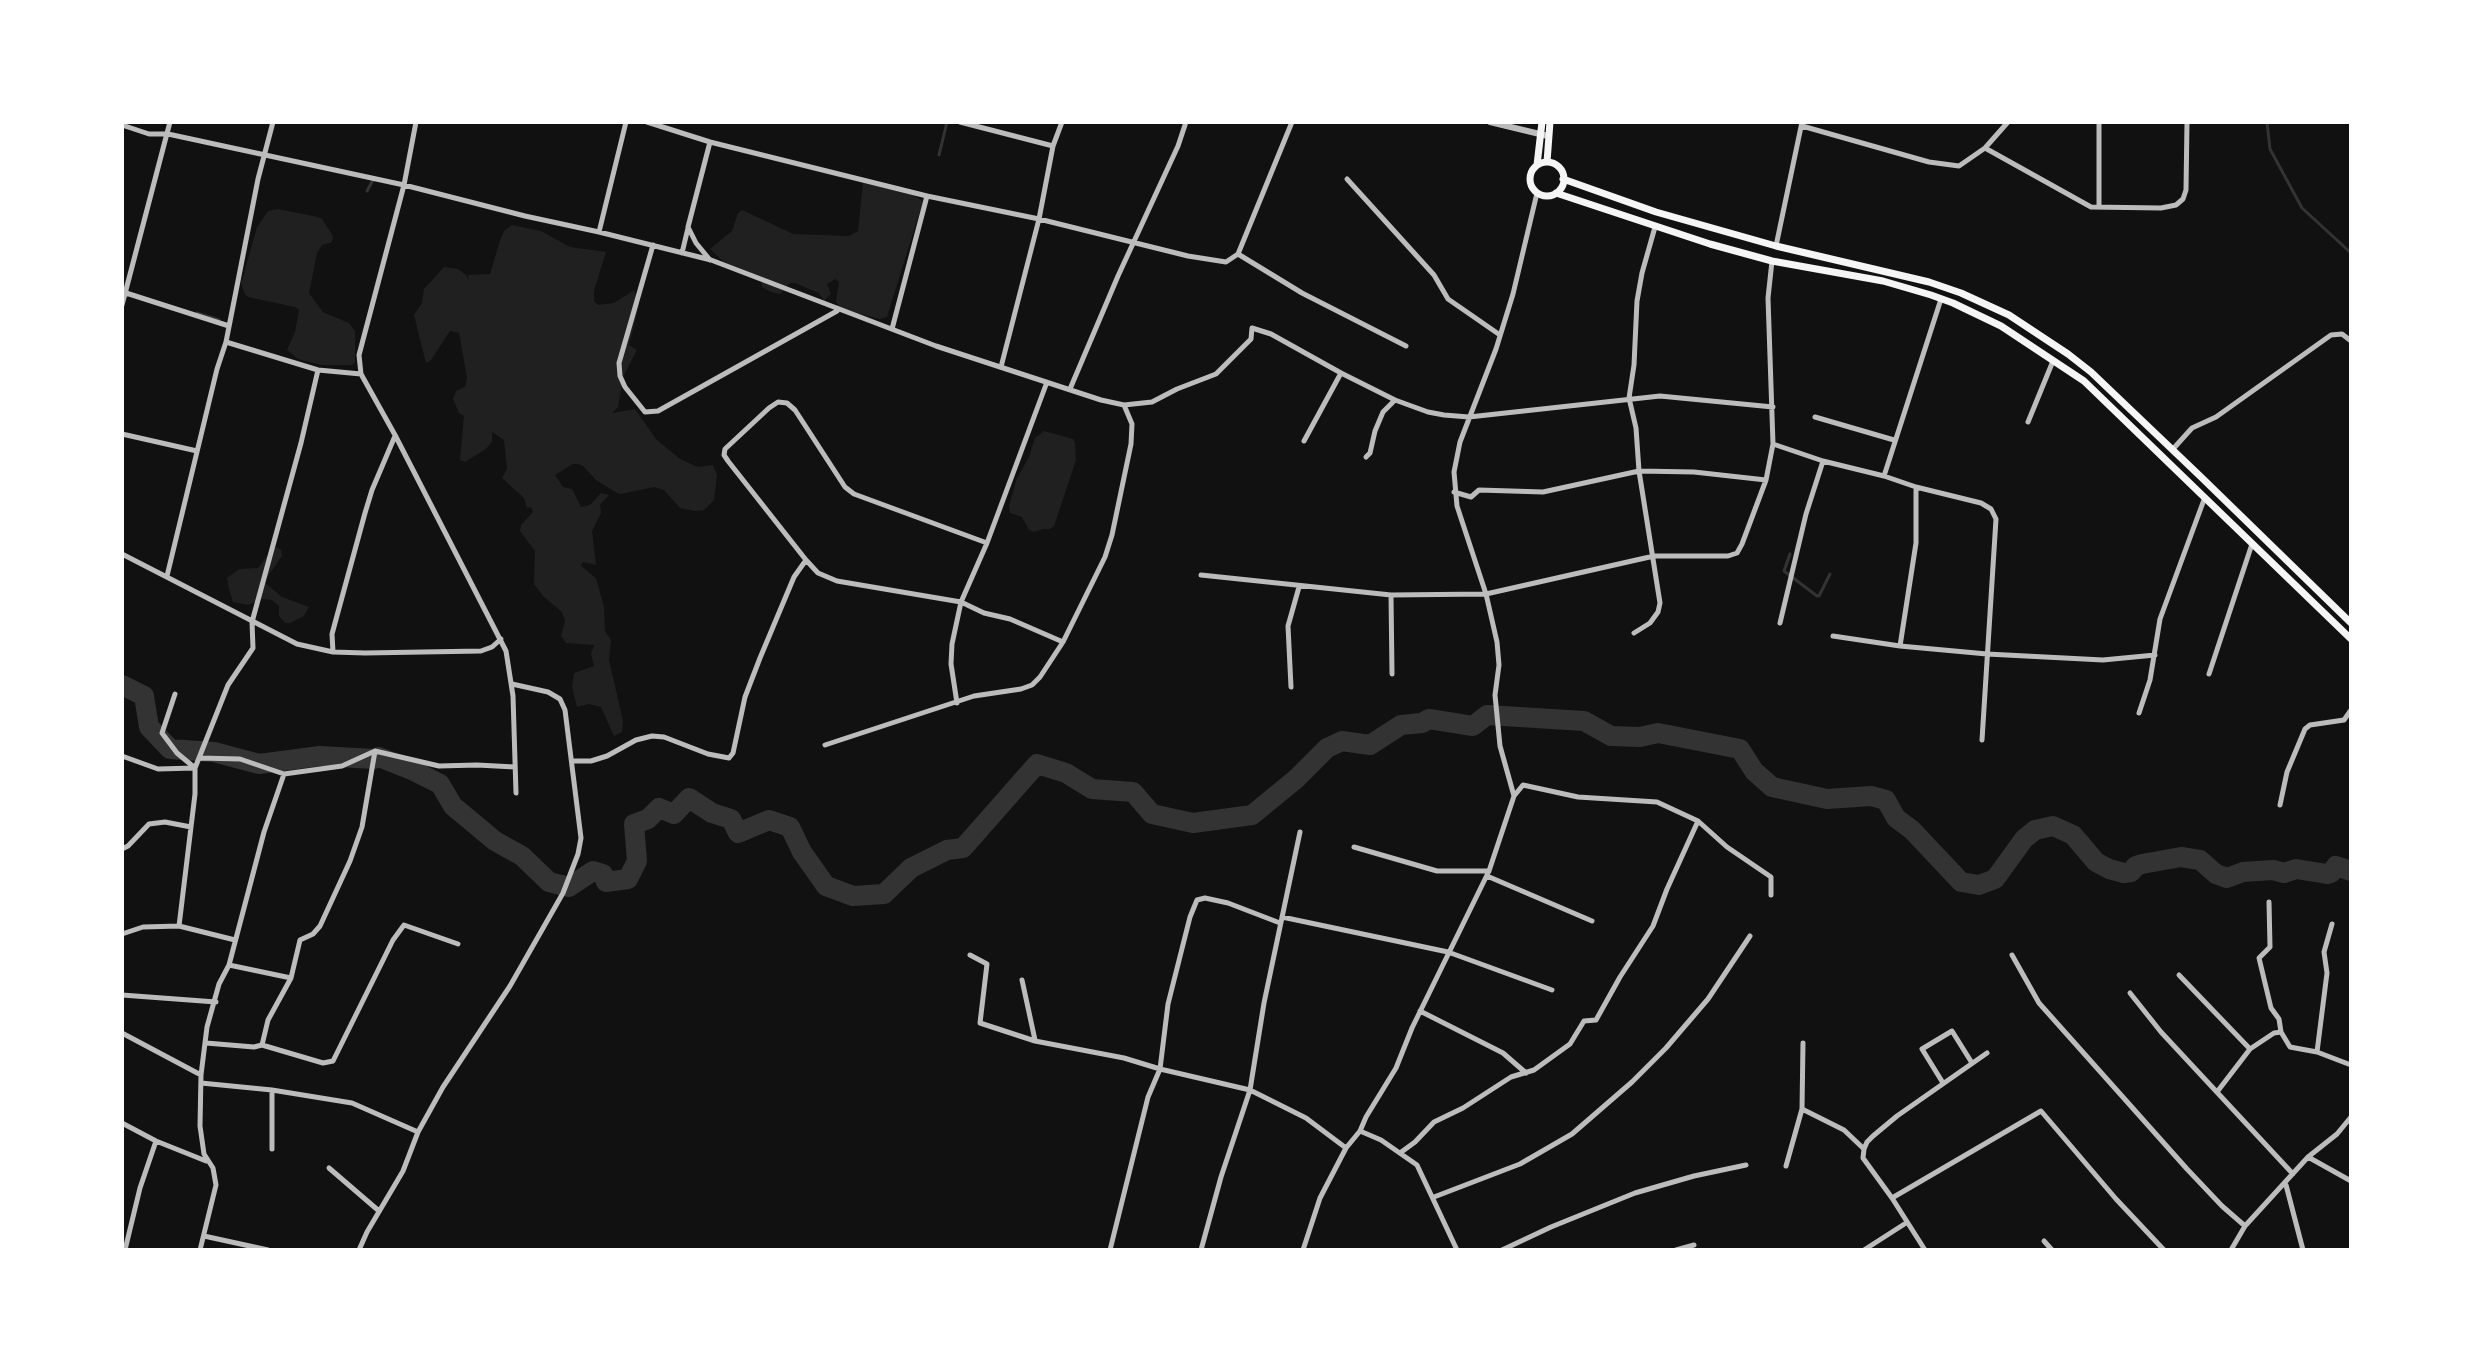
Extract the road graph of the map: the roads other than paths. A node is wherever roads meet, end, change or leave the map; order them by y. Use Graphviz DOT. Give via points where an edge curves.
graph roads {
  1 [pos="170,122"];
  2 [pos="273,122"];
  3 [pos="416,122"];
  4 [pos="626,122"];
  5 [pos="647,122"];
  6 [pos="960,122"];
  7 [pos="1062,122"];
  8 [pos="1186,122"];
  9 [pos="1292,122"];
  10 [pos="1490,122"];
  11 [pos="1542,122"];
  12 [pos="1550,122"];
  13 [pos="2008,122"];
  14 [pos="2099,122"];
  15 [pos="2187,122"];
  16 [pos="1802,124"];
  17 [pos="122,125"];
  18 [pos="168,134"];
  19 [pos="1544,136"];
  20 [pos="710,142"];
  21 [pos="1053,146"];
  22 [pos="1985,148"];
  23 [pos="264,155"];
  24 [pos="1547,162"];
  25 [pos="1537,165"];
  26 [pos="1347,179"];
  27 [pos="1563,179"];
  28 [pos="404,185"];
  29 [pos="1537,193"];
  30 [pos="1556,193"];
  31 [pos="927,196"];
  32 [pos="2099,207"];
  33 [pos="1039,219"];
  34 [pos="688,227"];
  35 [pos="1655,227"];
  36 [pos="599,232"];
  37 [pos="1134,244"];
  38 [pos="653,245"];
  39 [pos="1776,246"];
  40 [pos="682,253"];
  41 [pos="1238,254"];
  42 [pos="711,260"];
  43 [pos="1772,261"];
  44 [pos="126,293"];
  45 [pos="1941,299"];
  46 [pos="122,305"];
  47 [pos="838,311"];
  48 [pos="229,326"];
  49 [pos="892,329"];
  50 [pos="1500,335"];
  51 [pos="2351,341"];
  52 [pos="226,342"];
  53 [pos="1406,346"];
  54 [pos="2053,361"];
  55 [pos="1001,367"];
  56 [pos="318,370"];
  57 [pos="1341,373"];
  58 [pos="361,374"];
  59 [pos="1047,382"];
  60 [pos="1070,389"];
  61 [pos="1629,398"];
  62 [pos="1395,400"];
  63 [pos="1124,405"];
  64 [pos="1773,407"];
  65 [pos="1469,417"];
  66 [pos="1815,417"];
  67 [pos="2028,422"];
  68 [pos="122,434"];
  69 [pos="395,435"];
  70 [pos="1894,440"];
  71 [pos="1304,441"];
  72 [pos="1773,444"];
  73 [pos="2172,450"];
  74 [pos="197,451"];
  75 [pos="1366,457"];
  76 [pos="1823,461"];
  77 [pos="1639,471"];
  78 [pos="1884,476"];
  79 [pos="1766,480"];
  80 [pos="1916,487"];
  81 [pos="1454,492"];
  82 [pos="2205,496"];
  83 [pos="987,543"];
  84 [pos="2252,544"];
  85 [pos="122,554"];
  86 [pos="1654,556"];
  87 [pos="806,560"];
  88 [pos="1201,575"];
  89 [pos="167,576"];
  90 [pos="1299,587"];
  91 [pos="1486,594"];
  92 [pos="1391,595"];
  93 [pos="961,602"];
  94 [pos="252,622"];
  95 [pos="1780,623"];
  96 [pos="2351,623"];
  97 [pos="1634,633"];
  98 [pos="1833,636"];
  99 [pos="501,639"];
  100 [pos="2351,639"];
  101 [pos="1063,642"];
  102 [pos="1900,646"];
  103 [pos="333,652"];
  104 [pos="1987,654"];
  105 [pos="2155,655"];
  106 [pos="1392,674"];
  107 [pos="2209,674"];
  108 [pos="512,684"];
  109 [pos="1291,687"];
  110 [pos="175,694"];
  111 [pos="957,703"];
  112 [pos="2351,710"];
  113 [pos="2139,713"];
  114 [pos="1982,740"];
  115 [pos="825,745"];
  116 [pos="375,751"];
  117 [pos="122,756"];
  118 [pos="200,758"];
  119 [pos="572,761"];
  120 [pos="515,767"];
  121 [pos="195,768"];
  122 [pos="284,774"];
  123 [pos="516,793"];
  124 [pos="1514,796"];
  125 [pos="2280,805"];
  126 [pos="1698,821"];
  127 [pos="191,827"];
  128 [pos="1300,832"];
  129 [pos="1354,847"];
  130 [pos="122,849"];
  131 [pos="1488,873"];
  132 [pos="1771,895"];
  133 [pos="2269,902"];
  134 [pos="1281,920"];
  135 [pos="1592,921"];
  136 [pos="2332,924"];
  137 [pos="179,926"];
  138 [pos="122,934"];
  139 [pos="1750,936"];
  140 [pos="235,940"];
  141 [pos="458,944"];
  142 [pos="1448,952"];
  143 [pos="970,955"];
  144 [pos="2012,955"];
  145 [pos="229,965"];
  146 [pos="2179,975"];
  147 [pos="291,978"];
  148 [pos="1022,980"];
  149 [pos="1552,990"];
  150 [pos="2130,993"];
  151 [pos="122,995"];
  152 [pos="216,1002"];
  153 [pos="1420,1011"];
  154 [pos="2281,1032"];
  155 [pos="122,1033"];
  156 [pos="1035,1041"];
  157 [pos="206,1043"];
  158 [pos="1803,1043"];
  159 [pos="262,1045"];
  160 [pos="2250,1049"];
  161 [pos="2317,1052"];
  162 [pos="1987,1053"];
  163 [pos="1972,1063"];
  164 [pos="2351,1065"];
  165 [pos="1160,1069"];
  166 [pos="1526,1074"];
  167 [pos="201,1075"];
  168 [pos="201,1083"];
  169 [pos="1943,1083"];
  170 [pos="272,1090"];
  171 [pos="1250,1090"];
  172 [pos="2217,1092"];
  173 [pos="1802,1109"];
  174 [pos="2351,1117"];
  175 [pos="122,1123"];
  176 [pos="1360,1131"];
  177 [pos="418,1132"];
  178 [pos="156,1141"];
  179 [pos="1346,1148"];
  180 [pos="272,1149"];
  181 [pos="1864,1149"];
  182 [pos="1400,1153"];
  183 [pos="2308,1157"];
  184 [pos="207,1161"];
  185 [pos="1746,1165"];
  186 [pos="1786,1166"];
  187 [pos="329,1168"];
  188 [pos="2293,1174"];
  189 [pos="2351,1181"];
  190 [pos="2286,1184"];
  191 [pos="1434,1197"];
  192 [pos="1892,1198"];
  193 [pos="379,1211"];
  194 [pos="1906,1223"];
  195 [pos="2245,1226"];
  196 [pos="204,1236"];
  197 [pos="2044,1241"];
  198 [pos="1694,1245"];
  199 [pos="125,1250"];
  200 [pos="200,1250"];
  201 [pos="268,1250"];
  202 [pos="359,1250"];
  203 [pos="1110,1250"];
  204 [pos="1201,1250"];
  205 [pos="1303,1250"];
  206 [pos="1457,1250"];
  207 [pos="1502,1250"];
  208 [pos="1676,1250"];
  209 [pos="1864,1250"];
  210 [pos="1925,1250"];
  211 [pos="2052,1250"];
  212 [pos="2164,1250"];
  213 [pos="2231,1250"];
  214 [pos="2303,1250"];
  1 -- 18 [label="street"];
  2 -- 23 [label="street"];
  3 -- 28 [label="street"];
  4 -- 36 [label="street"];
  5 -- 20 [label="street"];
  6 -- 21 [label="street"];
  7 -- 21 [label="street"];
  8 -- 37 [label="street"];
  9 -- 41 [label="street"];
  10 -- 19 [label="street"];
  11 -- 19 [label="main road"];
  12 -- 19 [label="main road"];
  13 -- 22 [label="street"];
  14 -- 32 [label="street"];
  15 -- 32 [label="street" via="2183,199 2161,208"];
  16 -- 22 [label="street" via="1947,165 1959,166"];
  16 -- 39 [label="street"];
  17 -- 18 [label="street"];
  18 -- 23 [label="street"];
  18 -- 44 [label="street"];
  19 -- 24 [label="main road"];
  19 -- 25 [label="main road"];
  20 -- 31 [label="street"];
  20 -- 34 [label="street"];
  21 -- 33 [label="street"];
  22 -- 32 [label="street" via="2080,202"];
  23 -- 28 [label="street"];
  23 -- 48 [label="street"];
  24 -- 25 [label="main road"];
  24 -- 27 [label="main road" via="1560,169"];
  25 -- 29 [label="main road" via="1530,179"];
  26 -- 50 [label="street" via="1434,275 1448,299"];
  27 -- 30 [label="main road"];
  27 -- 39 [label="main road"];
  28 -- 36 [label="street"];
  28 -- 58 [label="street" via="359,355"];
  29 -- 30 [label="main road"];
  29 -- 50 [label="street"];
  30 -- 35 [label="main road"];
  31 -- 33 [label="street"];
  31 -- 49 [label="street"];
  33 -- 37 [label="street"];
  33 -- 55 [label="street"];
  34 -- 40 [label="street"];
  34 -- 42 [label="street"];
  35 -- 43 [label="main road"];
  35 -- 61 [label="street" via="1637,301"];
  36 -- 38 [label="street"];
  37 -- 41 [label="street" via="1226,262"];
  37 -- 60 [label="street"];
  38 -- 40 [label="street"];
  38 -- 47 [label="street" via="619,363 625,387 645,412 658,411"];
  39 -- 73 [label="main road" via="1961,293 2009,315 2091,372"];
  40 -- 42 [label="street"];
  41 -- 53 [label="street"];
  42 -- 47 [label="street"];
  43 -- 45 [label="main road" via="1883,281"];
  43 -- 64 [label="street" via="1768,298"];
  44 -- 46 [label="street"];
  44 -- 48 [label="street"];
  45 -- 54 [label="main road" via="2001,326"];
  45 -- 70 [label="street"];
  47 -- 49 [label="street"];
  48 -- 52 [label="street"];
  49 -- 55 [label="street"];
  50 -- 65 [label="street"];
  51 -- 73 [label="street" via="2342,334 2331,335 2216,417 2192,428"];
  52 -- 56 [label="street"];
  52 -- 74 [label="street"];
  54 -- 67 [label="street"];
  54 -- 82 [label="main road" via="2084,381"];
  55 -- 59 [label="street"];
  56 -- 58 [label="street"];
  56 -- 94 [label="street"];
  57 -- 62 [label="street"];
  57 -- 63 [label="street" via="1252,328 1251,339 1216,374 1152,402"];
  57 -- 71 [label="street"];
  58 -- 69 [label="street"];
  59 -- 60 [label="street"];
  59 -- 83 [label="street"];
  60 -- 63 [label="street"];
  61 -- 64 [label="street" via="1685,397"];
  61 -- 65 [label="street"];
  61 -- 77 [label="street"];
  62 -- 65 [label="street" via="1428,412"];
  62 -- 75 [label="street" via="1383,412"];
  63 -- 101 [label="street" via="1132,424 1131,444 1112,535"];
  64 -- 72 [label="street"];
  65 -- 81 [label="street"];
  66 -- 70 [label="street"];
  68 -- 74 [label="street"];
  69 -- 99 [label="street"];
  69 -- 103 [label="street" via="372,490 340,601"];
  70 -- 78 [label="street"];
  72 -- 76 [label="street"];
  72 -- 79 [label="street"];
  73 -- 96 [label="main road"];
  74 -- 89 [label="street"];
  76 -- 78 [label="street"];
  76 -- 95 [label="street"];
  77 -- 79 [label="street"];
  77 -- 81 [label="street" via="1543,492 1479,490 1471,497"];
  77 -- 86 [label="street"];
  78 -- 80 [label="street"];
  79 -- 86 [label="street" via="1737,553"];
  80 -- 102 [label="street" via="1916,543"];
  80 -- 104 [label="street" via="1981,503 1996,519"];
  81 -- 91 [label="street"];
  82 -- 84 [label="main road"];
  82 -- 105 [label="street" via="2160,619"];
  83 -- 87 [label="street" via="854,494 795,410 778,402 724,455"];
  83 -- 93 [label="street"];
  84 -- 100 [label="main road"];
  84 -- 107 [label="street"];
  85 -- 89 [label="street"];
  86 -- 91 [label="street"];
  86 -- 97 [label="street" via="1658,612"];
  87 -- 93 [label="street" via="828,579"];
  87 -- 119 [label="street" via="760,658 729,758 652,736 599,759"];
  88 -- 90 [label="street"];
  89 -- 94 [label="street"];
  90 -- 92 [label="street"];
  90 -- 109 [label="street" via="1288,626"];
  91 -- 92 [label="street"];
  91 -- 124 [label="street" via="1497,642 1500,746"];
  92 -- 106 [label="street"];
  93 -- 101 [label="street"];
  93 -- 111 [label="street" via="951,664"];
  94 -- 103 [label="street" via="297,644"];
  94 -- 118 [label="street" via="253,648 228,685"];
  98 -- 102 [label="street"];
  99 -- 103 [label="street" via="481,651"];
  99 -- 108 [label="street"];
  101 -- 111 [label="street" via="1032,685"];
  102 -- 104 [label="street"];
  104 -- 105 [label="street" via="2103,660"];
  104 -- 114 [label="street"];
  105 -- 113 [label="street"];
  108 -- 119 [label="street" via="560,699"];
  108 -- 120 [label="street"];
  110 -- 121 [label="street" via="162,733"];
  111 -- 115 [label="street"];
  112 -- 125 [label="street" via="2344,720 2305,729"];
  116 -- 120 [label="street" via="439,766"];
  116 -- 122 [label="street" via="342,766"];
  116 -- 147 [label="street" via="358,838 320,926 300,940"];
  117 -- 121 [label="street" via="158,769"];
  118 -- 121 [label="street"];
  118 -- 122 [label="street" via="240,759"];
  119 -- 177 [label="street" via="581,838 568,882"];
  120 -- 123 [label="street"];
  121 -- 127 [label="street"];
  122 -- 140 [label="street"];
  124 -- 126 [label="street" via="1523,785 1578,797 1657,802"];
  124 -- 131 [label="street"];
  126 -- 132 [label="street" via="1771,877"];
  126 -- 166 [label="street" via="1653,926 1596,1020 1584,1021 1570,1044"];
  127 -- 130 [label="street" via="149,824"];
  127 -- 137 [label="street"];
  128 -- 134 [label="street"];
  129 -- 131 [label="street" via="1437,871"];
  131 -- 135 [label="street"];
  131 -- 142 [label="street"];
  133 -- 154 [label="street" via="2270,947 2259,958"];
  134 -- 142 [label="street"];
  134 -- 165 [label="street" via="1228,903 1197,900 1168,1004"];
  134 -- 171 [label="street"];
  136 -- 161 [label="street" via="2324,952 2327,973"];
  137 -- 138 [label="street" via="143,927"];
  137 -- 140 [label="street"];
  139 -- 191 [label="street" via="1708,999 1666,1048 1572,1134 1520,1164"];
  140 -- 145 [label="street"];
  141 -- 159 [label="street" via="404,925 333,1061 323,1063"];
  142 -- 149 [label="street"];
  142 -- 153 [label="street"];
  143 -- 156 [label="street" via="987,964 980,1023"];
  144 -- 195 [label="street" via="2039,1003"];
  145 -- 147 [label="street"];
  145 -- 152 [label="street"];
  146 -- 160 [label="street"];
  147 -- 159 [label="street" via="268,1020"];
  148 -- 156 [label="street"];
  150 -- 172 [label="street"];
  151 -- 152 [label="street"];
  152 -- 157 [label="street"];
  153 -- 166 [label="street" via="1503,1053"];
  153 -- 176 [label="street" via="1396,1068"];
  154 -- 160 [label="street"];
  154 -- 161 [label="street" via="2290,1047"];
  155 -- 167 [label="street"];
  156 -- 165 [label="street"];
  157 -- 159 [label="street"];
  157 -- 167 [label="street"];
  158 -- 173 [label="street"];
  160 -- 172 [label="street"];
  161 -- 164 [label="street"];
  162 -- 163 [label="street"];
  163 -- 169 [label="street"];
  163 -- 169 [label="street" via="1952,1031 1922,1049"];
  165 -- 171 [label="street"];
  165 -- 203 [label="street" via="1148,1097"];
  166 -- 182 [label="street" via="1511,1077 1434,1122"];
  167 -- 168 [label="street"];
  168 -- 170 [label="street"];
  168 -- 184 [label="street" via="200,1126"];
  169 -- 181 [label="street" via="1873,1136"];
  170 -- 177 [label="street" via="352,1103"];
  170 -- 180 [label="street"];
  171 -- 179 [label="street" via="1306,1118"];
  171 -- 204 [label="street"];
  172 -- 188 [label="street"];
  173 -- 181 [label="street" via="1844,1130"];
  173 -- 186 [label="street"];
  174 -- 183 [label="street"];
  175 -- 178 [label="street"];
  176 -- 179 [label="street"];
  176 -- 182 [label="street"];
  177 -- 193 [label="street"];
  178 -- 184 [label="street"];
  178 -- 199 [label="street"];
  179 -- 205 [label="street" via="1320,1198"];
  181 -- 192 [label="street" via="1863,1158"];
  182 -- 191 [label="street" via="1417,1165"];
  183 -- 188 [label="street"];
  183 -- 189 [label="street"];
  184 -- 196 [label="street" via="216,1185"];
  185 -- 207 [label="street" via="1635,1193"];
  187 -- 193 [label="street"];
  188 -- 190 [label="street"];
  190 -- 195 [label="street"];
  190 -- 214 [label="street"];
  191 -- 206 [label="street"];
  192 -- 194 [label="street"];
  192 -- 212 [label="street" via="2041,1111"];
  193 -- 202 [label="street"];
  194 -- 209 [label="street"];
  194 -- 210 [label="street"];
  195 -- 213 [label="street"];
  196 -- 200 [label="street"];
  196 -- 201 [label="street"];
  197 -- 211 [label="street"];
  198 -- 208 [label="street"];
}
